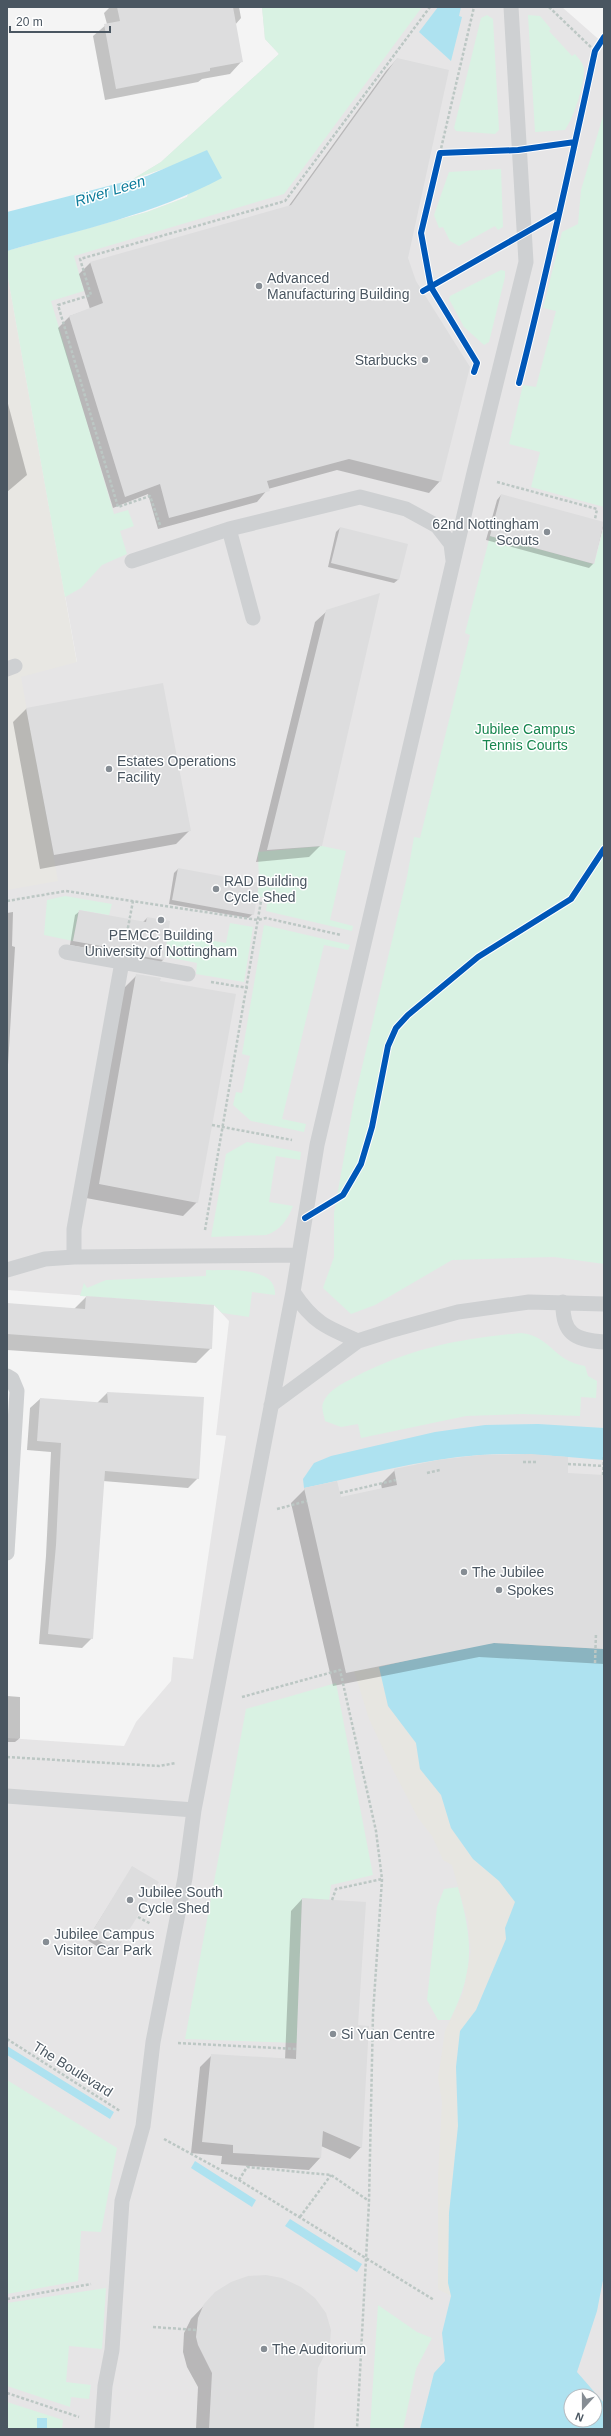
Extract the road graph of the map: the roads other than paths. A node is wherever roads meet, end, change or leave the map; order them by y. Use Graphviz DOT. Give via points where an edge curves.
graph roads {
  1 [pos="511,7"];
  2 [pos="229,529"];
  3 [pos="132,561"];
  4 [pos="454,566"];
  5 [pos="253,618"];
  6 [pos="66,952"];
  7 [pos="122,962"];
  8 [pos="188,974"];
  9 [pos="299,1255"];
  10 [pos="74,1257"];
  11 [pos="7,1270"];
  12 [pos="293,1292"];
  13 [pos="563,1302"];
  14 [pos="604,1304"];
  15 [pos="358,1341"];
  16 [pos="604,1342"];
  17 [pos="7,1376"];
  18 [pos="271,1405"];
  19 [pos="7,1554"];
  20 [pos="7,1796"];
  21 [pos="194,1810"];
  22 [pos="102,2427"];
  1 -- 4 [label="lane" via="526,262"];
  2 -- 3 [label="lane"];
  2 -- 4 [label="lane" via="360,497 406,509 437,526 451,544"];
  2 -- 5 [label="lane"];
  4 -- 9 [label="lane" via="317,1145"];
  6 -- 7 [label="lane"];
  7 -- 8 [label="lane"];
  7 -- 10 [label="lane" via="74,1229"];
  9 -- 10 [label="lane"];
  9 -- 12 [label="lane"];
  10 -- 11 [label="lane" via="45,1259"];
  12 -- 15 [label="lane" via="306,1312 324,1326"];
  12 -- 18 [label="lane"];
  13 -- 14 [label="lane"];
  13 -- 15 [label="lane" via="529,1302 458,1312"];
  13 -- 16 [label="lane" via="562,1319 567,1328 576,1336"];
  15 -- 18 [label="lane"];
  17 -- 19 [label="lane" via="12,1379 17,1391"];
  18 -- 21 [label="lane"];
  20 -- 21 [label="lane"];
  21 -- 22 [label="lane" via="186,1878 154,2042 143,2126 122,2201 112,2350 105,2386"];
}
